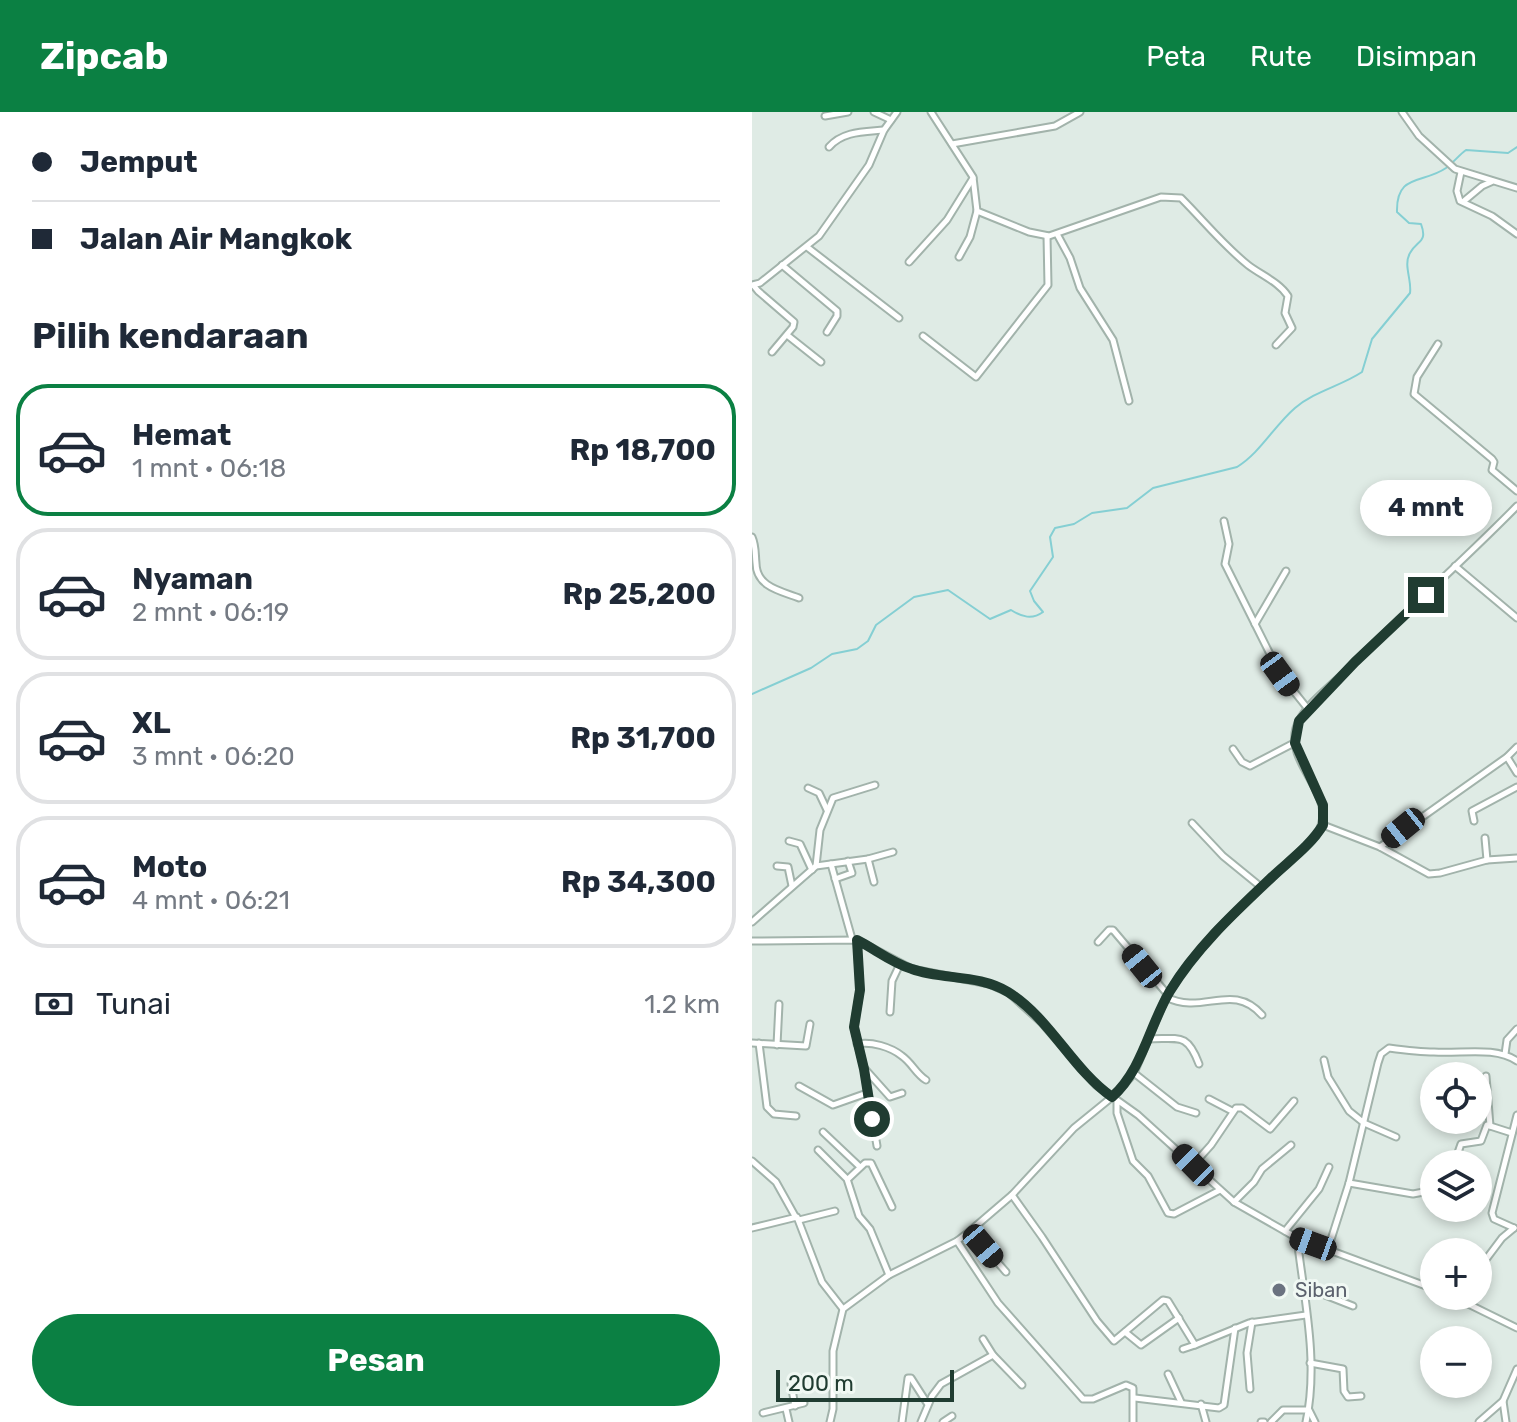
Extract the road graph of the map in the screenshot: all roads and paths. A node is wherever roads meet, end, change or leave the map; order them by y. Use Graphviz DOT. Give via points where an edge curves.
graph roads {
  1 [pos="848,112"];
  2 [pos="874,112"];
  3 [pos="897,112"];
  4 [pos="931,112"];
  5 [pos="1080,112"];
  6 [pos="1402,112"];
  7 [pos="825,116"];
  8 [pos="891,120"];
  9 [pos="884,130"];
  10 [pos="952,144"];
  11 [pos="829,147"];
  12 [pos="1458,170"];
  13 [pos="973,177"];
  14 [pos="1493,181"];
  15 [pos="1517,188"];
  16 [pos="1463,202"];
  17 [pos="977,211"];
  18 [pos="1057,234"];
  19 [pos="1517,234"];
  20 [pos="1047,236"];
  21 [pos="807,247"];
  22 [pos="959,257"];
  23 [pos="909,262"];
  24 [pos="782,265"];
  25 [pos="753,285"];
  26 [pos="899,318"];
  27 [pos="827,332"];
  28 [pos="787,335"];
  29 [pos="923,336"];
  30 [pos="1438,344"];
  31 [pos="1276,345"];
  32 [pos="772,352"];
  33 [pos="821,362"];
  34 [pos="1129,401"];
  35 [pos="1517,491"];
  36 [pos="1517,506"];
  37 [pos="1224,521"];
  38 [pos="752,537"];
  39 [pos="1455,566"];
  40 [pos="1286,571"];
  41 [pos="799,598"];
  42 [pos="1517,618"];
  43 [pos="1255,625"];
  44 [pos="1308,709"];
  45 [pos="1295,743"];
  46 [pos="1517,747"];
  47 [pos="1233,749"];
  48 [pos="1507,757"];
  49 [pos="1517,773"];
  50 [pos="875,785"];
  51 [pos="1517,787"];
  52 [pos="808,788"];
  53 [pos="828,811"];
  54 [pos="1474,821"];
  55 [pos="1192,823"];
  56 [pos="1323,825"];
  57 [pos="1485,838"];
  58 [pos="789,841"];
  59 [pos="1380,847"];
  60 [pos="893,852"];
  61 [pos="1516,858"];
  62 [pos="868,859"];
  63 [pos="1487,860"];
  64 [pos="848,861"];
  65 [pos="831,864"];
  66 [pos="1517,865"];
  67 [pos="777,866"];
  68 [pos="814,868"];
  69 [pos="835,879"];
  70 [pos="874,882"];
  71 [pos="792,887"];
  72 [pos="1261,887"];
  73 [pos="752,922"];
  74 [pos="854,940"];
  75 [pos="752,941"];
  76 [pos="1098,942"];
  77 [pos="900,964"];
  78 [pos="1167,996"];
  79 [pos="779,1004"];
  80 [pos="890,1012"];
  81 [pos="1262,1015"];
  82 [pos="810,1024"];
  83 [pos="1517,1029"];
  84 [pos="1148,1039"];
  85 [pos="755,1043"];
  86 [pos="857,1044"];
  87 [pos="777,1045"];
  88 [pos="1505,1054"];
  89 [pos="1324,1060"];
  90 [pos="752,1061"];
  91 [pos="762,1061"];
  92 [pos="1517,1061"];
  93 [pos="1199,1064"];
  94 [pos="864,1069"];
  95 [pos="1134,1073"];
  96 [pos="926,1080"];
  97 [pos="799,1086"];
  98 [pos="867,1093"];
  99 [pos="902,1093"];
  100 [pos="1114,1099"];
  101 [pos="1209,1099"];
  102 [pos="1294,1101"];
  103 [pos="1232,1111"];
  104 [pos="1196,1113"];
  105 [pos="1517,1115"];
  106 [pos="796,1116"];
  107 [pos="1364,1123"];
  108 [pos="1492,1127"];
  109 [pos="823,1132"];
  110 [pos="1512,1133"];
  111 [pos="1484,1134"];
  112 [pos="1396,1137"];
  113 [pos="1291,1145"];
  114 [pos="877,1146"];
  115 [pos="818,1150"];
  116 [pos="1459,1150"];
  117 [pos="752,1161"];
  118 [pos="1193,1165"];
  119 [pos="860,1167"];
  120 [pos="1329,1167"];
  121 [pos="847,1179"];
  122 [pos="1349,1183"];
  123 [pos="1220,1190"];
  124 [pos="1420,1193"];
  125 [pos="1012,1195"];
  126 [pos="1234,1202"];
  127 [pos="892,1207"];
  128 [pos="835,1211"];
  129 [pos="797,1218"];
  130 [pos="1516,1227"];
  131 [pos="752,1228"];
  132 [pos="970,1231"];
  133 [pos="1285,1231"];
  134 [pos="1297,1238"];
  135 [pos="957,1241"];
  136 [pos="1328,1249"];
  137 [pos="1492,1251"];
  138 [pos="1006,1272"];
  139 [pos="889,1275"];
  140 [pos="1420,1284"];
  141 [pos="1302,1286"];
  142 [pos="1353,1306"];
  143 [pos="843,1309"];
  144 [pos="1481,1310"];
  145 [pos="1306,1315"];
  146 [pos="1179,1318"];
  147 [pos="1252,1322"];
  148 [pos="1235,1327"];
  149 [pos="1517,1328"];
  150 [pos="1125,1332"];
  151 [pos="983,1339"];
  152 [pos="1195,1345"];
  153 [pos="1183,1349"];
  154 [pos="993,1355"];
  155 [pos="1310,1363"];
  156 [pos="1517,1369"];
  157 [pos="1168,1374"];
  158 [pos="802,1379"];
  159 [pos="1022,1385"];
  160 [pos="1250,1389"];
  161 [pos="1361,1396"];
  162 [pos="1135,1398"];
  163 [pos="1503,1401"];
  164 [pos="804,1403"];
  165 [pos="1182,1403"];
  166 [pos="928,1404"];
  167 [pos="1201,1404"];
  168 [pos="795,1406"];
  169 [pos="786,1409"];
  170 [pos="1309,1410"];
  171 [pos="763,1413"];
  172 [pos="952,1416"];
  173 [pos="789,1422"];
  174 [pos="830,1422"];
  175 [pos="902,1422"];
  176 [pos="921,1422"];
  177 [pos="943,1422"];
  178 [pos="1133,1422"];
  179 [pos="1206,1422"];
  180 [pos="1271,1422"];
  181 [pos="1306,1422"];
  182 [pos="1315,1422"];
  183 [pos="1479,1422"];
  184 [pos="1506,1422"];
  1 -- 7 [label="street"];
  2 -- 8 [label="street"];
  3 -- 8 [label="street"];
  4 -- 10 [label="street"];
  5 -- 10 [label="street" via="1055,126"];
  6 -- 12 [label="street" via="1419,136"];
  8 -- 9 [label="street"];
  9 -- 11 [label="street" via="852,133"];
  9 -- 21 [label="street" via="869,165"];
  10 -- 13 [label="street"];
  12 -- 14 [label="street"];
  12 -- 16 [label="street" via="1458,198"];
  13 -- 17 [label="street"];
  13 -- 23 [label="street" via="947,220"];
  14 -- 15 [label="street"];
  14 -- 16 [label="street"];
  16 -- 19 [label="street"];
  17 -- 20 [label="street"];
  17 -- 22 [label="street"];
  18 -- 20 [label="street"];
  18 -- 31 [label="street" via="1161,197 1181,198 1217,238 1288,296 1285,313 1292,328"];
  18 -- 34 [label="street" via="1080,288 1113,340"];
  20 -- 29 [label="street" via="1048,285 976,377"];
  21 -- 24 [label="street"];
  21 -- 26 [label="street"];
  24 -- 25 [label="street"];
  24 -- 27 [label="street" via="837,311"];
  25 -- 28 [label="street" via="794,322"];
  28 -- 32 [label="street"];
  28 -- 33 [label="street"];
  30 -- 35 [label="street" via="1417,377 1414,394 1492,459 1492,470"];
  36 -- 39 [label="street"];
  37 -- 43 [label="street" via="1229,544 1224,561"];
  38 -- 41 [label="street" via="759,578"];
  39 -- 42 [label="street"];
  39 -- 44 [label="street"];
  40 -- 43 [label="street"];
  43 -- 44 [label="street" via="1280,674"];
  44 -- 45 [label="street" via="1299,721"];
  45 -- 47 [label="street" via="1250,766"];
  45 -- 56 [label="street" via="1323,805"];
  46 -- 48 [label="street"];
  48 -- 49 [label="street"];
  48 -- 59 [label="street"];
  50 -- 53 [label="street" via="836,795"];
  51 -- 54 [label="street" via="1472,811"];
  52 -- 53 [label="street" via="819,793"];
  53 -- 68 [label="street"];
  55 -- 72 [label="street"];
  56 -- 59 [label="street"];
  56 -- 72 [label="street"];
  57 -- 63 [label="street"];
  58 -- 68 [label="street" via="800,844"];
  59 -- 63 [label="street" via="1429,874"];
  60 -- 62 [label="street"];
  61 -- 63 [label="street"];
  61 -- 66 [label="street"];
  62 -- 64 [label="street"];
  62 -- 70 [label="street"];
  64 -- 65 [label="street"];
  64 -- 69 [label="street" via="852,873"];
  65 -- 68 [label="street"];
  65 -- 69 [label="street"];
  67 -- 71 [label="street" via="788,867"];
  68 -- 71 [label="street"];
  69 -- 74 [label="street"];
  71 -- 73 [label="street"];
  72 -- 78 [label="street" via="1218,929"];
  74 -- 75 [label="street"];
  74 -- 77 [label="street"];
  74 -- 86 [label="street" via="860,990"];
  76 -- 78 [label="street" via="1113,930"];
  77 -- 80 [label="street" via="892,981"];
  77 -- 100 [label="street" via="1009,993"];
  78 -- 81 [label="street" via="1179,1003 1238,999"];
  78 -- 84 [label="street"];
  79 -- 87 [label="street"];
  82 -- 87 [label="street" via="808,1046"];
  83 -- 88 [label="street" via="1507,1040"];
  84 -- 93 [label="street" via="1186,1040"];
  84 -- 95 [label="street"];
  85 -- 87 [label="street"];
  85 -- 91 [label="street"];
  86 -- 94 [label="street"];
  86 -- 96 [label="street" via="895,1052"];
  88 -- 92 [label="street"];
  88 -- 107 [label="street" via="1389,1048 1378,1063"];
  89 -- 107 [label="street" via="1349,1111"];
  90 -- 91 [label="street"];
  91 -- 106 [label="street" via="767,1107 774,1114"];
  94 -- 98 [label="street"];
  94 -- 99 [label="street" via="890,1097"];
  95 -- 100 [label="street"];
  95 -- 104 [label="street" via="1177,1107"];
  97 -- 98 [label="street" via="833,1105"];
  98 -- 114 [label="street"];
  100 -- 118 [label="street"];
  100 -- 123 [label="street" via="1133,1161 1148,1176 1168,1213"];
  100 -- 125 [label="street" via="1057,1144"];
  101 -- 103 [label="street"];
  102 -- 103 [label="street" via="1270,1129 1242,1108"];
  103 -- 118 [label="street"];
  105 -- 110 [label="street"];
  107 -- 112 [label="street"];
  107 -- 122 [label="street"];
  108 -- 110 [label="street"];
  109 -- 119 [label="street"];
  110 -- 130 [label="street" via="1492,1213 1494,1219"];
  111 -- 116 [label="street" via="1481,1141 1461,1144"];
  113 -- 126 [label="street"];
  115 -- 121 [label="street"];
  117 -- 129 [label="street" via="776,1182"];
  118 -- 123 [label="street"];
  119 -- 121 [label="street"];
  119 -- 127 [label="street" via="871,1163"];
  120 -- 133 [label="street" via="1319,1189"];
  121 -- 139 [label="street"];
  122 -- 124 [label="street"];
  122 -- 136 [label="street"];
  123 -- 126 [label="street"];
  125 -- 132 [label="street"];
  125 -- 150 [label="street" via="1111,1339"];
  126 -- 133 [label="street"];
  128 -- 129 [label="street"];
  129 -- 131 [label="street"];
  129 -- 143 [label="street" via="822,1282"];
  130 -- 137 [label="street"];
  132 -- 135 [label="street"];
  132 -- 138 [label="street"];
  133 -- 134 [label="street"];
  134 -- 136 [label="street"];
  134 -- 141 [label="street"];
  135 -- 139 [label="street"];
  135 -- 162 [label="street" via="998,1303 1083,1399 1130,1385"];
  136 -- 140 [label="street"];
  139 -- 143 [label="street"];
  141 -- 142 [label="street"];
  141 -- 145 [label="street"];
  143 -- 174 [label="street" via="833,1351"];
  144 -- 149 [label="street"];
  145 -- 147 [label="street"];
  145 -- 155 [label="street"];
  146 -- 150 [label="street" via="1141,1345"];
  146 -- 150 [label="street" via="1163,1300"];
  146 -- 152 [label="street"];
  147 -- 148 [label="street"];
  147 -- 160 [label="street" via="1247,1353"];
  148 -- 152 [label="street"];
  148 -- 167 [label="street" via="1227,1402 1219,1408"];
  151 -- 154 [label="street"];
  152 -- 153 [label="street"];
  154 -- 159 [label="street"];
  154 -- 166 [label="street" via="941,1384"];
  155 -- 161 [label="street" via="1343,1369 1344,1391 1348,1397"];
  155 -- 170 [label="street"];
  156 -- 163 [label="street"];
  157 -- 165 [label="street"];
  158 -- 168 [label="street" via="791,1384"];
  162 -- 165 [label="street"];
  162 -- 178 [label="street"];
  163 -- 183 [label="street"];
  163 -- 184 [label="street"];
  164 -- 168 [label="street"];
  165 -- 167 [label="street"];
  166 -- 175 [label="street" via="908,1378"];
  166 -- 176 [label="street"];
  167 -- 179 [label="street"];
  168 -- 169 [label="street"];
  169 -- 171 [label="street"];
  169 -- 173 [label="street"];
  170 -- 180 [label="street" via="1283,1410"];
  170 -- 181 [label="street"];
  170 -- 182 [label="street"];
  172 -- 177 [label="street"];
}
